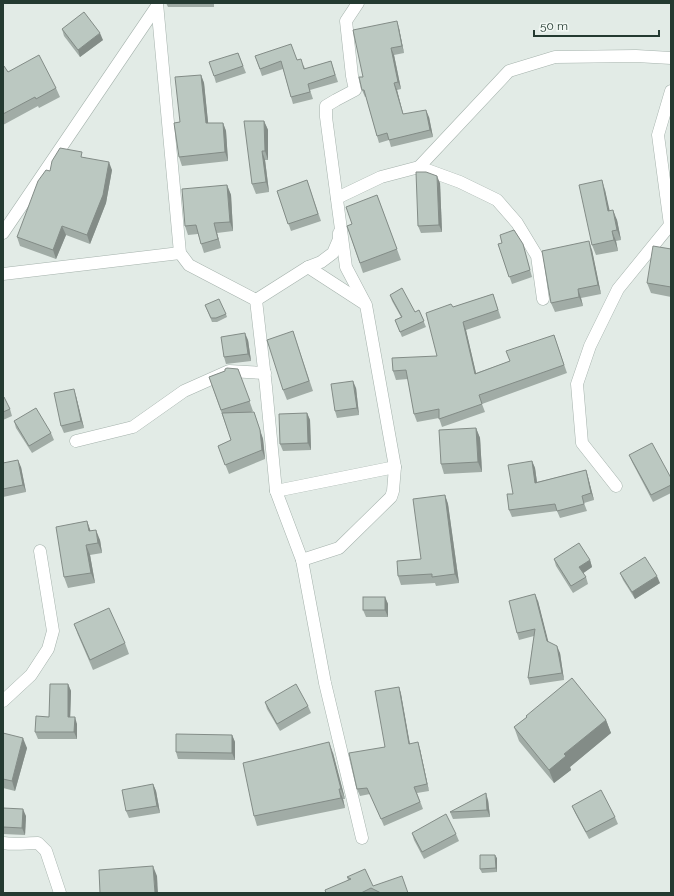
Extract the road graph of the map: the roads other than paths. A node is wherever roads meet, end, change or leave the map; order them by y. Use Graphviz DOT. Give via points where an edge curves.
graph roads {
  1 [pos="358,3"];
  2 [pos="157,5"];
  3 [pos="671,58"];
  4 [pos="671,91"];
  5 [pos="419,167"];
  6 [pos="337,198"];
  7 [pos="340,218"];
  8 [pos="3,234"];
  9 [pos="180,253"];
  10 [pos="308,267"];
  11 [pos="3,274"];
  12 [pos="543,299"];
  13 [pos="256,300"];
  14 [pos="366,305"];
  15 [pos="265,373"];
  16 [pos="76,441"];
  17 [pos="395,467"];
  18 [pos="616,486"];
  19 [pos="276,491"];
  20 [pos="40,551"];
  21 [pos="302,560"];
  22 [pos="3,701"];
  23 [pos="362,838"];
  24 [pos="3,843"];
  25 [pos="60,893"];
  1 -- 6 [label="street" via="346,21 355,90 326,106"];
  2 -- 8 [label="street"];
  2 -- 9 [label="street"];
  3 -- 5 [label="street" via="555,57 509,71"];
  4 -- 18 [label="street" via="658,135 670,225 618,289 590,346 577,384 582,442"];
  5 -- 6 [label="street" via="381,177"];
  5 -- 12 [label="street" via="460,182 497,200 517,223 537,256"];
  6 -- 7 [label="street"];
  7 -- 10 [label="street" via="339,239 333,253"];
  7 -- 14 [label="street" via="346,267"];
  9 -- 11 [label="street"];
  9 -- 13 [label="street" via="189,264"];
  10 -- 13 [label="street"];
  10 -- 14 [label="street"];
  13 -- 15 [label="street"];
  14 -- 17 [label="street"];
  15 -- 16 [label="street" via="229,371 184,391 133,427"];
  15 -- 19 [label="street"];
  17 -- 19 [label="street"];
  17 -- 21 [label="street" via="391,497 339,548"];
  19 -- 21 [label="street"];
  20 -- 22 [label="street" via="53,632 48,649 31,675"];
  21 -- 23 [label="street" via="325,683"];
  24 -- 25 [label="street" via="38,843 46,851"];
}
